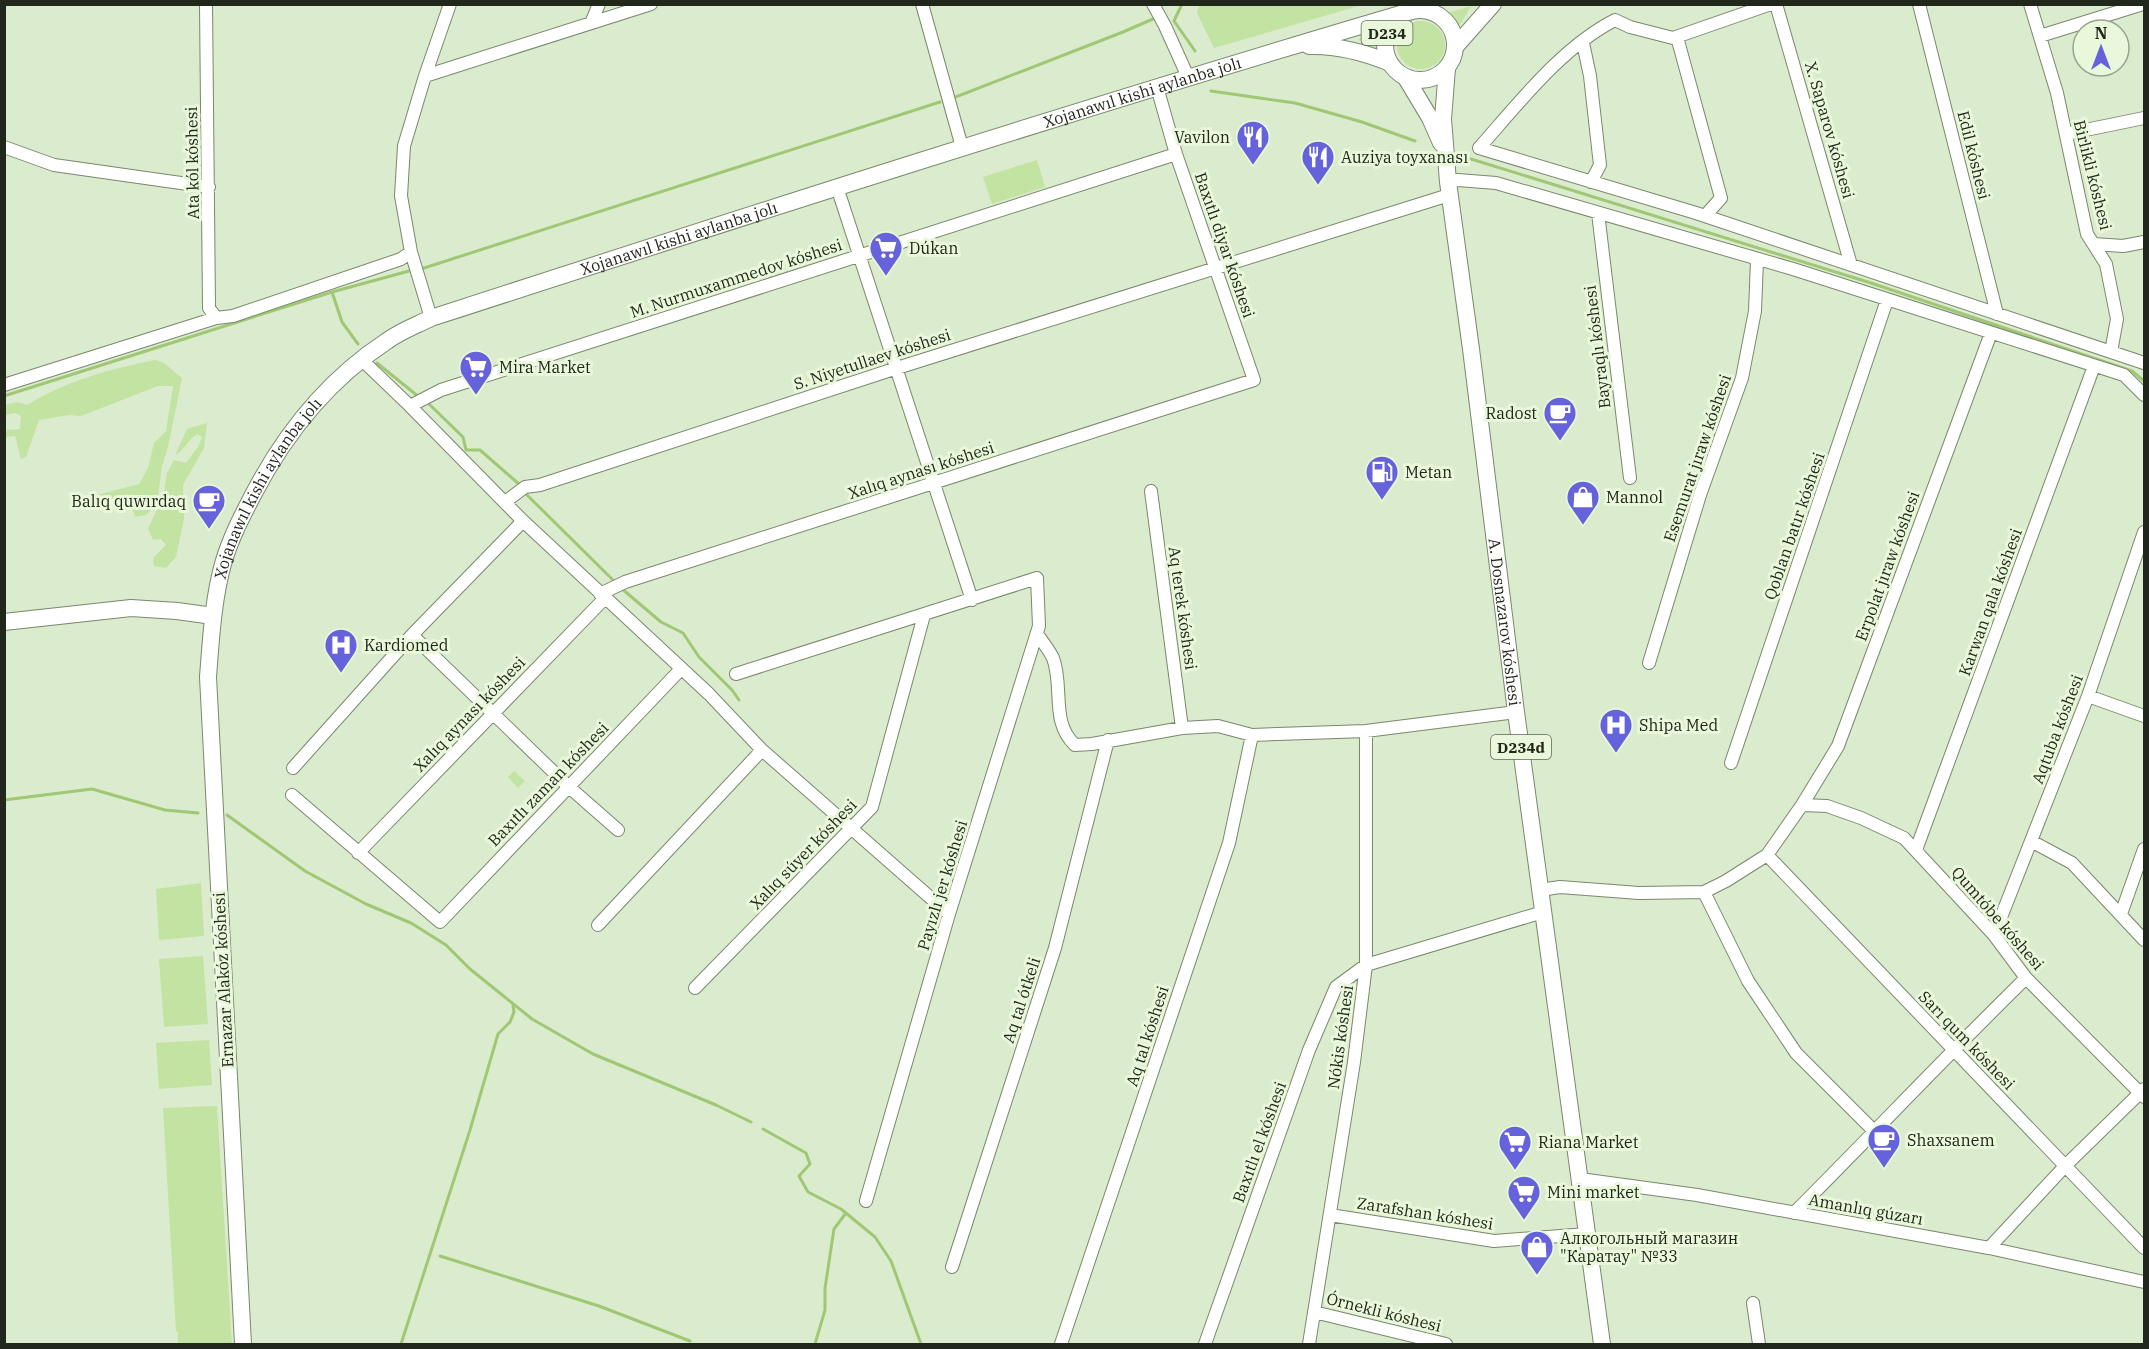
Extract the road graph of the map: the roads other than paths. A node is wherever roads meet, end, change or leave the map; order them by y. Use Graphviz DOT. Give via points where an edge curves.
graph roads {
  1 [pos="206,4"];
  2 [pos="599,4"];
  3 [pos="651,4"];
  4 [pos="922,4"];
  5 [pos="1153,4"];
  6 [pos="1431,4"];
  7 [pos="1492,4"];
  8 [pos="1771,4"];
  9 [pos="1776,4"];
  10 [pos="1919,4"];
  11 [pos="2030,4"];
  12 [pos="2143,4"];
  13 [pos="446,7"];
  14 [pos="1408,12"];
  15 [pos="591,23"];
  16 [pos="2040,36"];
  17 [pos="1677,37"];
  18 [pos="1583,43"];
  19 [pos="1293,46"];
  20 [pos="1455,46"];
  21 [pos="1389,62"];
  22 [pos="1448,68"];
  23 [pos="424,76"];
  24 [pos="1188,77"];
  25 [pos="1406,78"];
  26 [pos="1157,87"];
  27 [pos="2145,118"];
  28 [pos="2066,134"];
  29 [pos="4,147"];
  30 [pos="962,147"];
  31 [pos="1444,149"];
  32 [pos="1176,154"];
  33 [pos="1591,182"];
  34 [pos="209,188"];
  35 [pos="837,188"];
  36 [pos="1448,188"];
  37 [pos="1598,213"];
  38 [pos="1705,216"];
  39 [pos="2145,242"];
  40 [pos="2094,244"];
  41 [pos="411,252"];
  42 [pos="860,255"];
  43 [pos="1757,260"];
  44 [pos="1851,265"];
  45 [pos="1215,267"];
  46 [pos="1887,300"];
  47 [pos="1997,314"];
  48 [pos="216,318"];
  49 [pos="431,318"];
  50 [pos="1991,333"];
  51 [pos="2111,352"];
  52 [pos="361,360"];
  53 [pos="2145,363"];
  54 [pos="2094,366"];
  55 [pos="897,368"];
  56 [pos="1254,380"];
  57 [pos="4,385"];
  58 [pos="2145,395"];
  59 [pos="410,406"];
  60 [pos="1630,478"];
  61 [pos="935,483"];
  62 [pos="1151,491"];
  63 [pos="505,502"];
  64 [pos="523,521"];
  65 [pos="2145,532"];
  66 [pos="602,596"];
  67 [pos="972,600"];
  68 [pos="924,615"];
  69 [pos="213,616"];
  70 [pos="4,622"];
  71 [pos="1037,634"];
  72 [pos="412,635"];
  73 [pos="1649,663"];
  74 [pos="681,669"];
  75 [pos="736,674"];
  76 [pos="2088,696"];
  77 [pos="1516,712"];
  78 [pos="492,713"];
  79 [pos="2145,716"];
  80 [pos="1182,728"];
  81 [pos="1366,731"];
  82 [pos="1252,735"];
  83 [pos="1107,740"];
  84 [pos="762,750"];
  85 [pos="1731,763"];
  86 [pos="293,768"];
  87 [pos="569,787"];
  88 [pos="292,795"];
  89 [pos="1802,805"];
  90 [pos="852,829"];
  91 [pos="618,830"];
  92 [pos="2031,841"];
  93 [pos="2145,849"];
  94 [pos="1916,850"];
  95 [pos="358,854"];
  96 [pos="1767,855"];
  97 [pos="1540,890"];
  98 [pos="1704,892"];
  99 [pos="1543,912"];
  100 [pos="949,914"];
  101 [pos="2121,914"];
  102 [pos="598,925"];
  103 [pos="1994,935"];
  104 [pos="2145,940"];
  105 [pos="1366,965"];
  106 [pos="2026,978"];
  107 [pos="695,988"];
  108 [pos="1953,1049"];
  109 [pos="2143,1093"];
  110 [pos="1875,1132"];
  111 [pos="2066,1165"];
  112 [pos="1580,1179"];
  113 [pos="866,1201"];
  114 [pos="1794,1213"];
  115 [pos="1330,1215"];
  116 [pos="1587,1234"];
  117 [pos="1989,1248"];
  118 [pos="2145,1248"];
  119 [pos="952,1267"];
  120 [pos="2144,1280"];
  121 [pos="1753,1303"];
  122 [pos="1314,1312"];
  123 [pos="243,1344"];
  124 [pos="1061,1344"];
  125 [pos="1205,1344"];
  126 [pos="1309,1344"];
  127 [pos="1446,1344"];
  128 [pos="1602,1344"];
  129 [pos="1759,1344"];
  1 -- 34 [label="street, Ata kól kóshesi"];
  2 -- 15 [label="street"];
  3 -- 15 [label="street"];
  4 -- 30 [label="street"];
  5 -- 24 [label="street"];
  6 -- 14 [label="main road, Xojanawıl kishi aylanba jolı / D234"];
  7 -- 20 [label="main road"];
  8 -- 17 [label="street"];
  9 -- 44 [label="street, X. Saparov kóshesi"];
  10 -- 47 [label="street, Edil kóshesi"];
  11 -- 16 [label="street, Birlikli kóshesi"];
  12 -- 16 [label="street"];
  13 -- 23 [label="street"];
  14 -- 19 [label="main road, Xojanawıl kishi aylanba jolı / D234"];
  14 -- 20 [label="main road, D234" via="1422,10 1442,18 1454,36"];
  14 -- 21 [label="main road, D234" via="1388,29 1385,51"];
  15 -- 23 [label="street"];
  16 -- 28 [label="street, Birlikli kóshesi"];
  17 -- 18 [label="street" via="1615,20"];
  17 -- 38 [label="street" via="1721,198"];
  18 -- 33 [label="street" via="1600,165"];
  18 -- 33 [label="street" via="1545,74 1479,148"];
  19 -- 21 [label="main road, Xojanawıl kishi aylanba jolı / D234" via="1340,48"];
  19 -- 24 [label="main road, Xojanawıl kishi aylanba jolı / D234"];
  20 -- 22 [label="main road"];
  21 -- 25 [label="main road, D234"];
  22 -- 25 [label="main road" via="1428,80"];
  22 -- 31 [label="main road, D234d" via="1444,88"];
  23 -- 41 [label="street" via="404,146 401,196"];
  24 -- 26 [label="main road, Xojanawıl kishi aylanba jolı / D234"];
  25 -- 31 [label="main road, D234d"];
  26 -- 30 [label="main road, Xojanawıl kishi aylanba jolı / D234"];
  26 -- 32 [label="street, Baxıtlı diyar kóshesi"];
  27 -- 28 [label="street"];
  28 -- 40 [label="street, Birlikli kóshesi" via="2087,234"];
  29 -- 34 [label="street" via="54,165"];
  30 -- 35 [label="main road, Xojanawıl kishi aylanba jolı / D234"];
  31 -- 36 [label="main road, A. Dosnazarov kóshesi / D234d"];
  32 -- 42 [label="street, M. Nurmuxammedov kóshesi"];
  32 -- 45 [label="street, Baxıtlı diyar kóshesi"];
  33 -- 38 [label="street"];
  34 -- 48 [label="street, Ata kól kóshesi" via="209,308"];
  35 -- 42 [label="street"];
  35 -- 49 [label="main road, Xojanawıl kishi aylanba jolı / D234"];
  36 -- 37 [label="street, S. Niyetullaev kóshesi" via="1458,180 1496,183"];
  36 -- 45 [label="street, S. Niyetullaev kóshesi"];
  36 -- 77 [label="main road, A. Dosnazarov kóshesi / D234d"];
  37 -- 43 [label="street, S. Niyetullaev kóshesi"];
  37 -- 60 [label="street, Bayraqlı kóshesi"];
  38 -- 44 [label="street"];
  39 -- 40 [label="street" via="2123,246"];
  40 -- 51 [label="street, Birlikli kóshesi" via="2106,264 2117,319"];
  41 -- 48 [label="street" via="401,259 256,309"];
  41 -- 49 [label="street"];
  42 -- 55 [label="street"];
  42 -- 59 [label="street, M. Nurmuxammedov kóshesi" via="441,390"];
  43 -- 46 [label="street, S. Niyetullaev kóshesi"];
  43 -- 73 [label="street, Esemurat jıraw kóshesi" via="1755,311 1742,378 1700,495"];
  44 -- 47 [label="street"];
  45 -- 55 [label="street, S. Niyetullaev kóshesi"];
  45 -- 56 [label="street, Baxıtlı diyar kóshesi"];
  46 -- 50 [label="street, S. Niyetullaev kóshesi"];
  46 -- 85 [label="street, Qoblan batır kóshesi"];
  47 -- 51 [label="street"];
  48 -- 57 [label="street"];
  49 -- 52 [label="main road, Xojanawıl kishi aylanba jolı / D234" via="388,339"];
  50 -- 54 [label="street, S. Niyetullaev kóshesi"];
  50 -- 89 [label="street, Erpolat jıraw kóshesi" via="1838,746"];
  51 -- 53 [label="street"];
  52 -- 59 [label="street"];
  52 -- 69 [label="main road, Xojanawıl kishi aylanba jolı / D234" via="330,386 298,423 266,470 236,527 223,565"];
  54 -- 58 [label="street, S. Niyetullaev kóshesi" via="2124,375"];
  54 -- 94 [label="street, Karwan qala kóshesi"];
  55 -- 61 [label="street"];
  55 -- 63 [label="street, S. Niyetullaev kóshesi" via="525,487"];
  56 -- 61 [label="street, Xalıq aynası kóshesi"];
  59 -- 63 [label="street"];
  61 -- 66 [label="street, Xalıq aynası kóshesi" via="625,582"];
  61 -- 67 [label="street"];
  62 -- 80 [label="street, Aq terek kóshesi"];
  63 -- 64 [label="street"];
  64 -- 66 [label="street"];
  64 -- 72 [label="street"];
  65 -- 76 [label="street, Aqtuba kóshesi"];
  66 -- 74 [label="street"];
  66 -- 78 [label="street, Xalıq aynası kóshesi"];
  67 -- 68 [label="street"];
  67 -- 71 [label="street, Payızlı jer kóshesi" via="1036,578"];
  68 -- 75 [label="street"];
  68 -- 90 [label="street, Xalıq súyer kóshesi" via="872,807"];
  69 -- 70 [label="main road" via="131,608"];
  69 -- 123 [label="main road, Ernazar Alakóz kóshesi / D234" via="209,688"];
  71 -- 83 [label="street" via="1053,658 1059,719 1066,736 1075,745"];
  71 -- 100 [label="street, Payızlı jer kóshesi"];
  72 -- 78 [label="street"];
  72 -- 86 [label="street"];
  74 -- 84 [label="street"];
  74 -- 87 [label="street, Baxıtlı zaman kóshesi"];
  76 -- 79 [label="street"];
  76 -- 92 [label="street, Aqtuba kóshesi"];
  77 -- 81 [label="street"];
  77 -- 97 [label="main road, A. Dosnazarov kóshesi / D234d"];
  78 -- 87 [label="street"];
  78 -- 95 [label="street, Xalıq aynası kóshesi"];
  80 -- 82 [label="street" via="1218,726"];
  80 -- 83 [label="street"];
  81 -- 82 [label="street"];
  81 -- 105 [label="street, Nókis kóshesi"];
  82 -- 124 [label="street, Aq tal kóshesi" via="1229,843"];
  83 -- 119 [label="street, Aq tal ótkeli" via="1055,948"];
  84 -- 90 [label="street"];
  84 -- 102 [label="street"];
  87 -- 91 [label="street"];
  87 -- 95 [label="street, Baxıtlı zaman kóshesi" via="440,922"];
  88 -- 95 [label="street"];
  89 -- 94 [label="street, Qumtóbe kóshesi" via="1827,806 1861,818 1904,838"];
  89 -- 96 [label="street, Erpolat jıraw kóshesi"];
  90 -- 100 [label="street"];
  90 -- 107 [label="street, Xalıq súyer kóshesi"];
  92 -- 101 [label="street" via="2072,863"];
  92 -- 103 [label="street, Aqtuba kóshesi"];
  93 -- 101 [label="street"];
  94 -- 103 [label="street, Qumtóbe kóshesi"];
  96 -- 98 [label="street"];
  96 -- 108 [label="street, Sarı qum kóshesi"];
  97 -- 98 [label="street" via="1560,887 1639,893"];
  97 -- 99 [label="main road, A. Dosnazarov kóshesi / D234d"];
  98 -- 110 [label="street" via="1748,981 1796,1053"];
  99 -- 105 [label="street, Baxıtlı el kóshesi"];
  99 -- 112 [label="main road, A. Dosnazarov kóshesi / D234d"];
  100 -- 113 [label="street, Payızlı jer kóshesi"];
  101 -- 104 [label="street"];
  103 -- 106 [label="street, Qumtóbe kóshesi"];
  105 -- 115 [label="street, Nókis kóshesi"];
  105 -- 125 [label="street, Baxıtlı el kóshesi" via="1336,987 1309,1050"];
  106 -- 108 [label="street"];
  106 -- 109 [label="street, Qumtóbe kóshesi"];
  108 -- 110 [label="street"];
  108 -- 111 [label="street, Sarı qum kóshesi"];
  109 -- 111 [label="street"];
  110 -- 114 [label="street"];
  111 -- 117 [label="street"];
  111 -- 118 [label="street, Sarı qum kóshesi"];
  112 -- 114 [label="street, Amanlıq gúzarı"];
  112 -- 116 [label="main road, A. Dosnazarov kóshesi / D234d"];
  114 -- 117 [label="street, Amanlıq gúzarı"];
  115 -- 116 [label="street, Zarafshan kóshesi" via="1494,1241"];
  115 -- 122 [label="street, Nókis kóshesi"];
  116 -- 128 [label="main road, A. Dosnazarov kóshesi / D234d"];
  117 -- 120 [label="street, Amanlıq gúzarı"];
  121 -- 129 [label="street"];
  122 -- 126 [label="street, Nókis kóshesi"];
  122 -- 127 [label="street, Órnekli kóshesi"];
}
